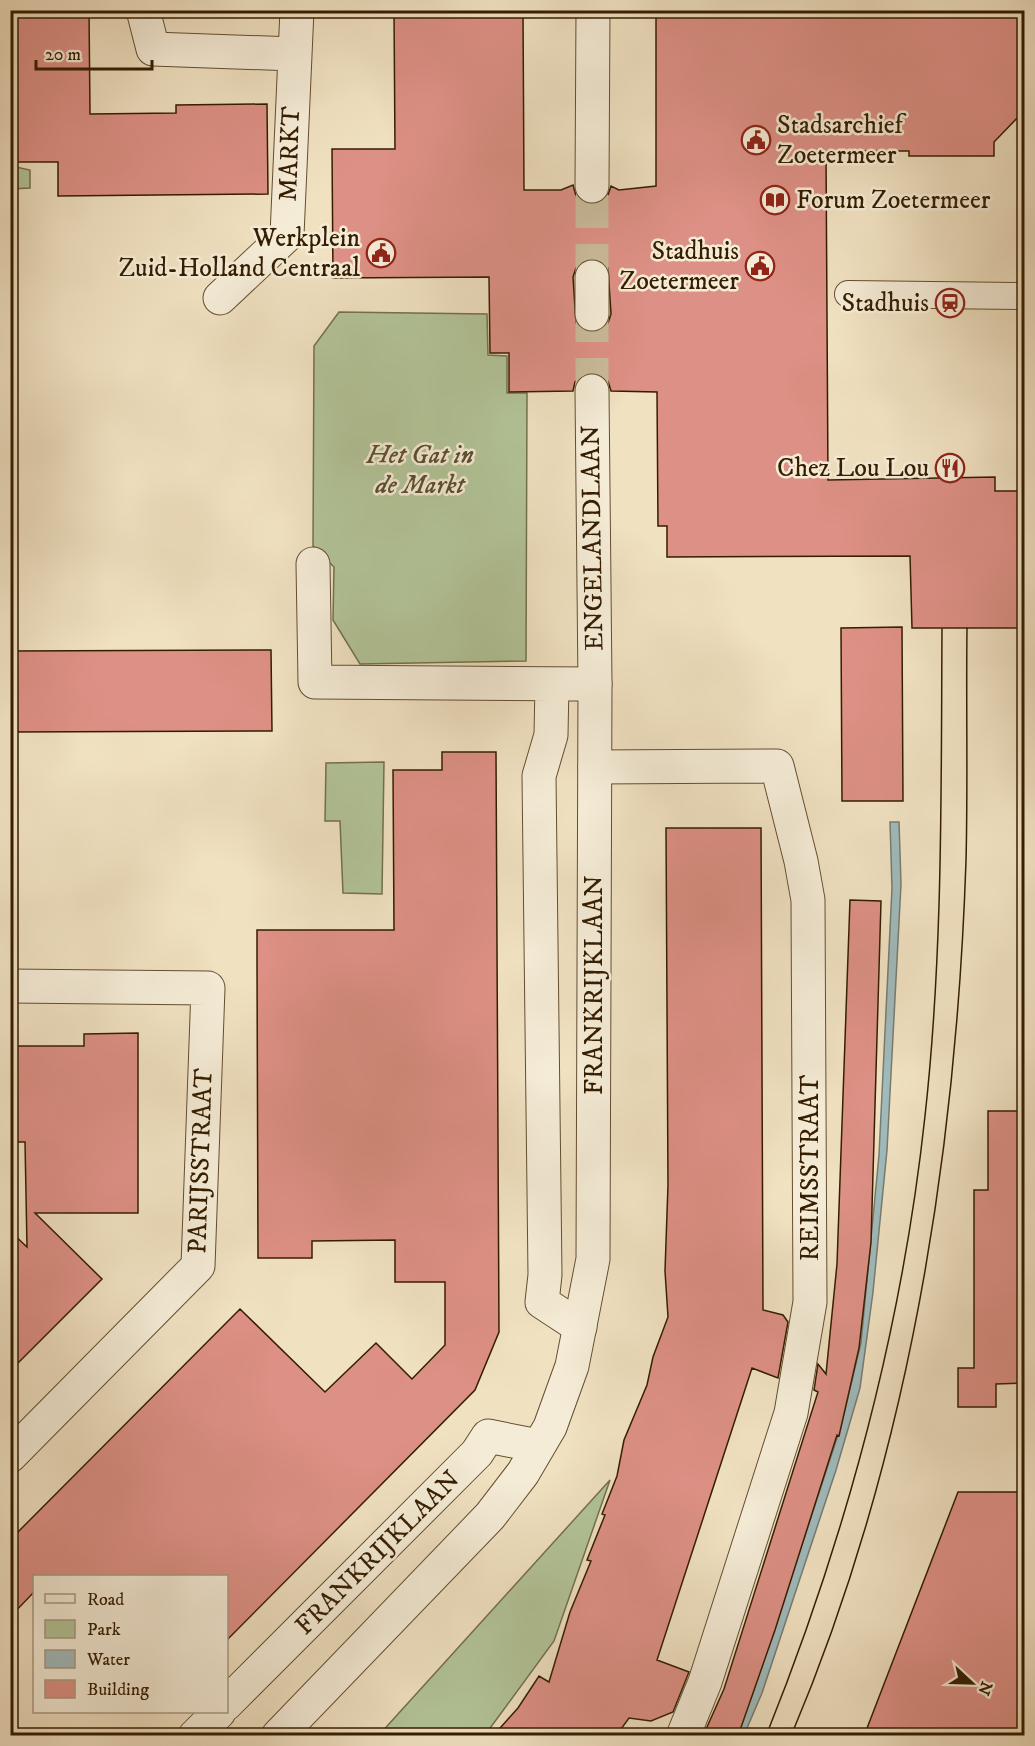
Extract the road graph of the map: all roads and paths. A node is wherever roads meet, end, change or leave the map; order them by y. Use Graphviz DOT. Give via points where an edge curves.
graph roads {
  1 [pos="143,10"];
  2 [pos="297,10"];
  3 [pos="593,10"];
  4 [pos="294,54"];
  5 [pos="592,186"];
  6 [pos="592,277"];
  7 [pos="848,294"];
  8 [pos="1024,296"];
  9 [pos="220,298"];
  10 [pos="592,314"];
  11 [pos="592,391"];
  12 [pos="313,564"];
  13 [pos="552,684"];
  14 [pos="595,684"];
  15 [pos="595,767"];
  16 [pos="10,986"];
  17 [pos="580,1327"];
  18 [pos="538,1446"];
  19 [pos="10,1456"];
  20 [pos="228,1702"];
  21 [pos="218,1713"];
  22 [pos="195,1736"];
  23 [pos="278,1736"];
  24 [pos="683,1736"];
  1 -- 4 [label="street" via="153,49"];
  2 -- 4 [label="street, MARKT"];
  3 -- 5 [label="street"];
  4 -- 9 [label="street, MARKT" via="287,235"];
  6 -- 10 [label="street"];
  7 -- 8 [label="street"];
  11 -- 14 [label="street, ENGELANDLAAN"];
  12 -- 13 [label="street" via="315,682"];
  13 -- 14 [label="street"];
  13 -- 17 [label="street, FRANKRIJKLAAN" via="551,735 539,776 545,1275 542,1302"];
  14 -- 15 [label="street, FRANKRIJKLAAN"];
  15 -- 17 [label="street, FRANKRIJKLAAN" via="593,1259"];
  15 -- 24 [label="street, REIMSSTRAAT" via="777,766 808,900 810,1302 791,1413 705,1682"];
  16 -- 19 [label="street, PARIJSSTRAAT" via="208,987 198,1266"];
  17 -- 18 [label="street, FRANKRIJKLAAN" via="572,1366 550,1427"];
  18 -- 20 [label="street, FRANKRIJKLAAN" via="488,1436 477,1453"];
  18 -- 23 [label="street, FRANKRIJKLAAN" via="490,1516"];
  21 -- 22 [label="street"];
}
